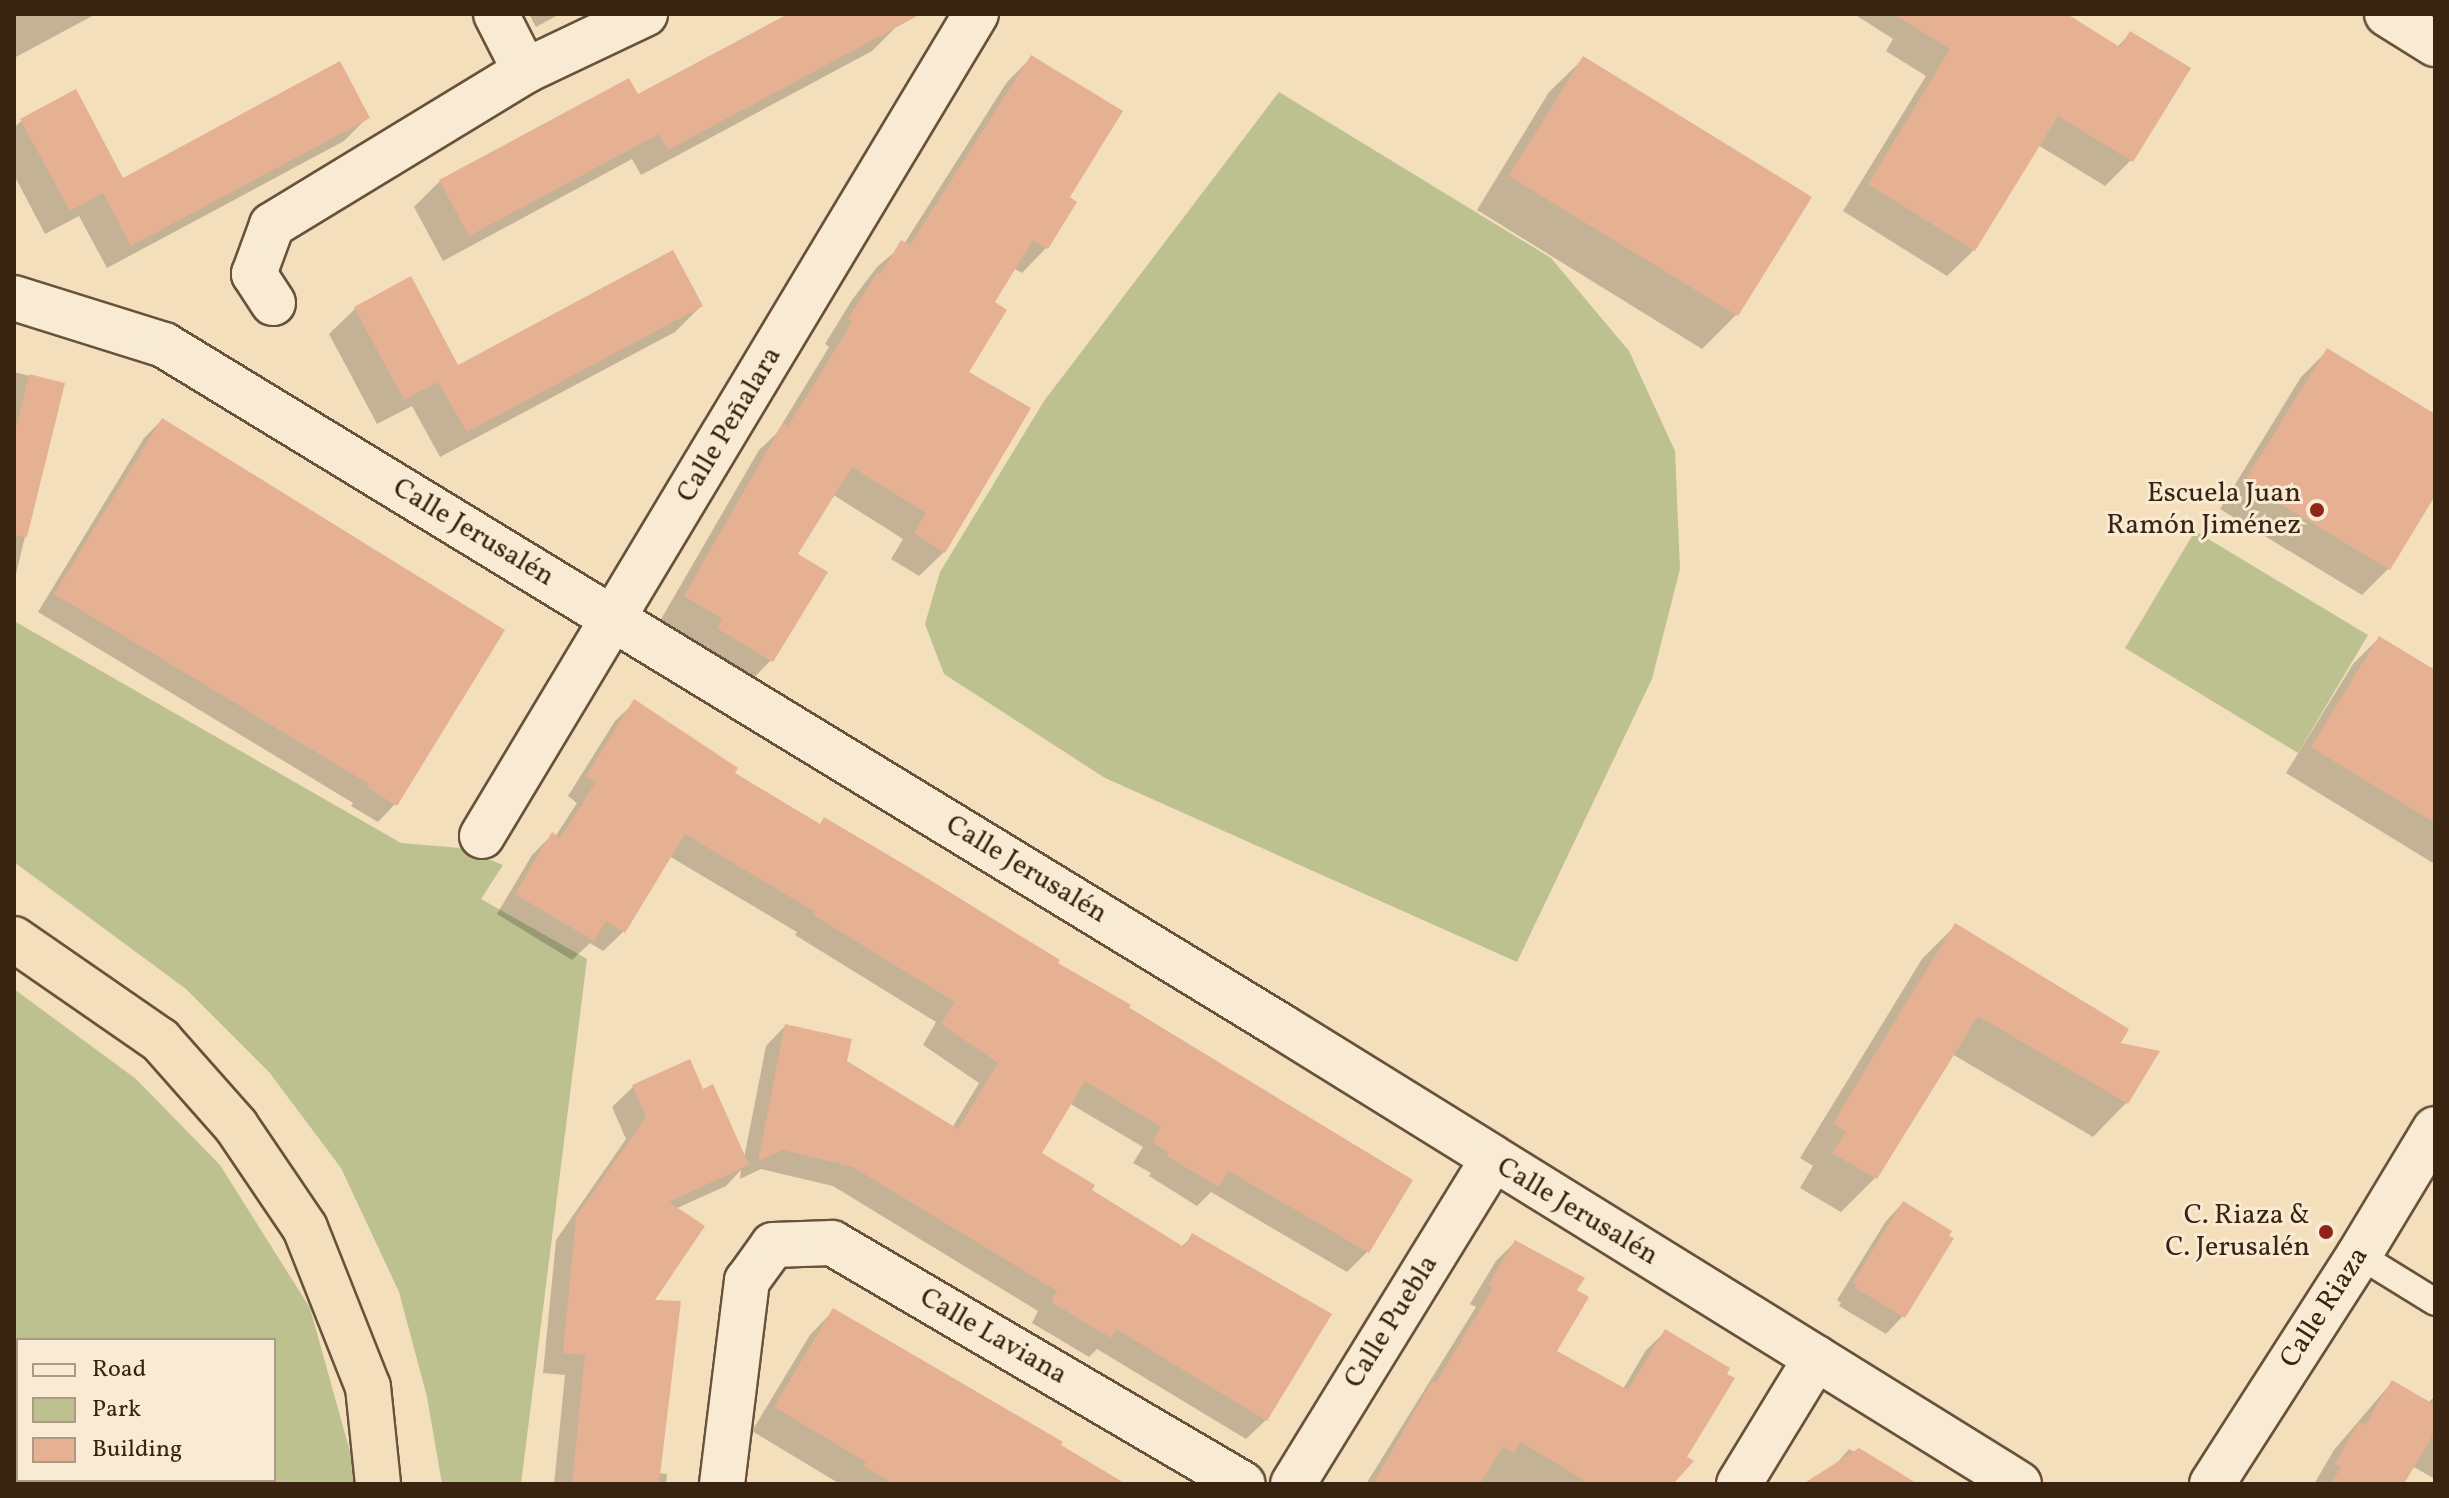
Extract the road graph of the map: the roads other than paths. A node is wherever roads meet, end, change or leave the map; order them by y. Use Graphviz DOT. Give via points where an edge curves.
graph roads {
  1 [pos="496,14"];
  2 [pos="645,14"];
  3 [pos="976,14"];
  4 [pos="2387,14"];
  5 [pos="2435,44"];
  6 [pos="525,71"];
  7 [pos="14,298"];
  8 [pos="273,303"];
  9 [pos="614,618"];
  10 [pos="482,836"];
  11 [pos="14,939"];
  12 [pos="2435,1129"];
  13 [pos="1492,1160"];
  14 [pos="2359,1255"];
  15 [pos="2435,1302"];
  16 [pos="1816,1358"];
  17 [pos="378,1484"];
  18 [pos="722,1484"];
  19 [pos="1243,1484"];
  20 [pos="1293,1484"];
  21 [pos="1739,1484"];
  22 [pos="2019,1484"];
  23 [pos="2212,1484"];
  1 -- 6 [label="street"];
  2 -- 6 [label="street"];
  3 -- 9 [label="street, Calle Peñalara"];
  4 -- 5 [label="street"];
  6 -- 8 [label="street" via="272,225 254,274"];
  7 -- 9 [label="street, Calle Jerusalén" via="164,345"];
  9 -- 10 [label="street, Calle Peñalara"];
  9 -- 13 [label="street, Calle Jerusalén"];
  11 -- 17 [label="highway" via="160,1040 236,1126 305,1228 368,1387"];
  12 -- 14 [label="street, Calle Riaza"];
  13 -- 16 [label="street, Calle Jerusalén"];
  13 -- 20 [label="street, Calle Puebla"];
  14 -- 15 [label="lane"];
  14 -- 23 [label="street, Calle Riaza"];
  16 -- 21 [label="street"];
  16 -- 22 [label="street, Calle Jerusalén"];
  18 -- 19 [label="street, Calle Laviana" via="747,1281 773,1245 832,1243"];
}
